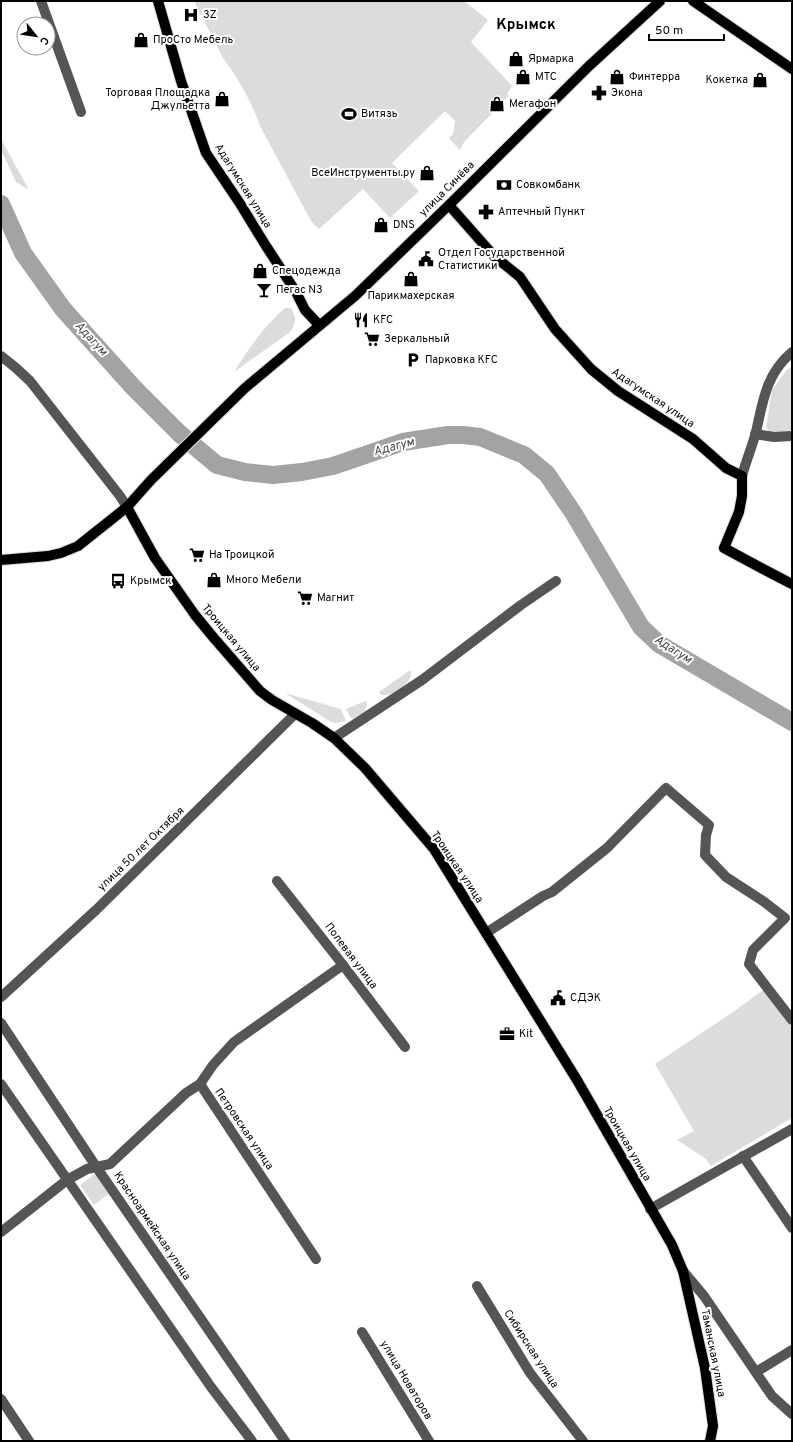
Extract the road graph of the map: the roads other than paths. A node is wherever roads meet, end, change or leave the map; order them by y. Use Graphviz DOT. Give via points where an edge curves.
graph roads {
  1 [pos="158,1"];
  2 [pos="660,1"];
  3 [pos="693,1"];
  4 [pos="45,2"];
  5 [pos="792,69"];
  6 [pos="81,112"];
  7 [pos="449,205"];
  8 [pos="319,325"];
  9 [pos="792,352"];
  10 [pos="1,356"];
  11 [pos="755,434"];
  12 [pos="792,436"];
  13 [pos="742,476"];
  14 [pos="127,507"];
  15 [pos="1,560"];
  16 [pos="556,581"];
  17 [pos="792,584"];
  18 [pos="295,714"];
  19 [pos="334,738"];
  20 [pos="278,881"];
  21 [pos="486,934"];
  22 [pos="343,965"];
  23 [pos="1,996"];
  24 [pos="792,1020"];
  25 [pos="1,1023"];
  26 [pos="405,1047"];
  27 [pos="1,1084"];
  28 [pos="200,1084"];
  29 [pos="792,1129"];
  30 [pos="743,1156"];
  31 [pos="97,1168"];
  32 [pos="67,1180"];
  33 [pos="650,1209"];
  34 [pos="792,1228"];
  35 [pos="1,1232"];
  36 [pos="316,1259"];
  37 [pos="683,1270"];
  38 [pos="477,1286"];
  39 [pos="362,1332"];
  40 [pos="792,1350"];
  41 [pos="756,1372"];
  42 [pos="1,1399"];
  43 [pos="792,1414"];
  44 [pos="29,1441"];
  45 [pos="252,1441"];
  46 [pos="285,1441"];
  47 [pos="429,1441"];
  48 [pos="583,1441"];
  49 [pos="710,1441"];
  1 -- 8 [label="main road, Адагумская улица" via="181,81 206,153 240,202 305,310"];
  2 -- 7 [label="main road, улица Синёва" via="589,66"];
  3 -- 5 [label="main road"];
  4 -- 6 [label="street"];
  7 -- 8 [label="main road, улица Синёва" via="355,296"];
  7 -- 13 [label="main road, Адагумская улица" via="494,256 520,277 555,329 591,369 618,392 693,439 726,468"];
  8 -- 14 [label="main road, улица Синёва" via="245,388"];
  9 -- 11 [label="street" via="775,370 766,389"];
  10 -- 14 [label="street, Троицкая улица" via="30,381"];
  11 -- 12 [label="street"];
  11 -- 13 [label="street"];
  13 -- 17 [label="main road" via="739,512 724,548"];
  14 -- 15 [label="main road, улица Синёва" via="78,546 48,556"];
  14 -- 18 [label="main road, Троицкая улица" via="155,558 213,637 260,691"];
  16 -- 19 [label="street" via="422,680"];
  18 -- 19 [label="main road, Троицкая улица"];
  18 -- 23 [label="street, улица 50 лет Октября" via="96,910"];
  19 -- 21 [label="main road, Троицкая улица" via="364,768 434,849"];
  20 -- 22 [label="street, Полевая улица"];
  21 -- 24 [label="street" via="552,892 607,848 666,788 709,825 706,854 720,871 785,918 753,950 749,964"];
  21 -- 33 [label="main road, Троицкая улица" via="577,1080"];
  22 -- 26 [label="street, Полевая улица"];
  22 -- 28 [label="street" via="234,1042"];
  25 -- 31 [label="street, Красноармейская улица"];
  27 -- 32 [label="street"];
  28 -- 31 [label="street, Петровская улица" via="186,1093 110,1164"];
  28 -- 36 [label="street, Петровская улица"];
  29 -- 30 [label="street"];
  30 -- 33 [label="street"];
  30 -- 34 [label="street"];
  31 -- 32 [label="street, Петровская улица" via="87,1169"];
  31 -- 46 [label="street, Красноармейская улица"];
  32 -- 35 [label="street, Петровская улица"];
  32 -- 45 [label="street" via="211,1387"];
  33 -- 37 [label="main road, Троицкая улица" via="672,1245"];
  37 -- 41 [label="street, Троицкая улица"];
  37 -- 49 [label="main road, Таманская улица" via="705,1368 714,1426"];
  38 -- 48 [label="street, Сибирская улица" via="530,1373"];
  39 -- 47 [label="street, улица Новаторов"];
  40 -- 41 [label="street"];
  41 -- 43 [label="street, Троицкая улица" via="772,1396"];
  42 -- 44 [label="street"];
}
